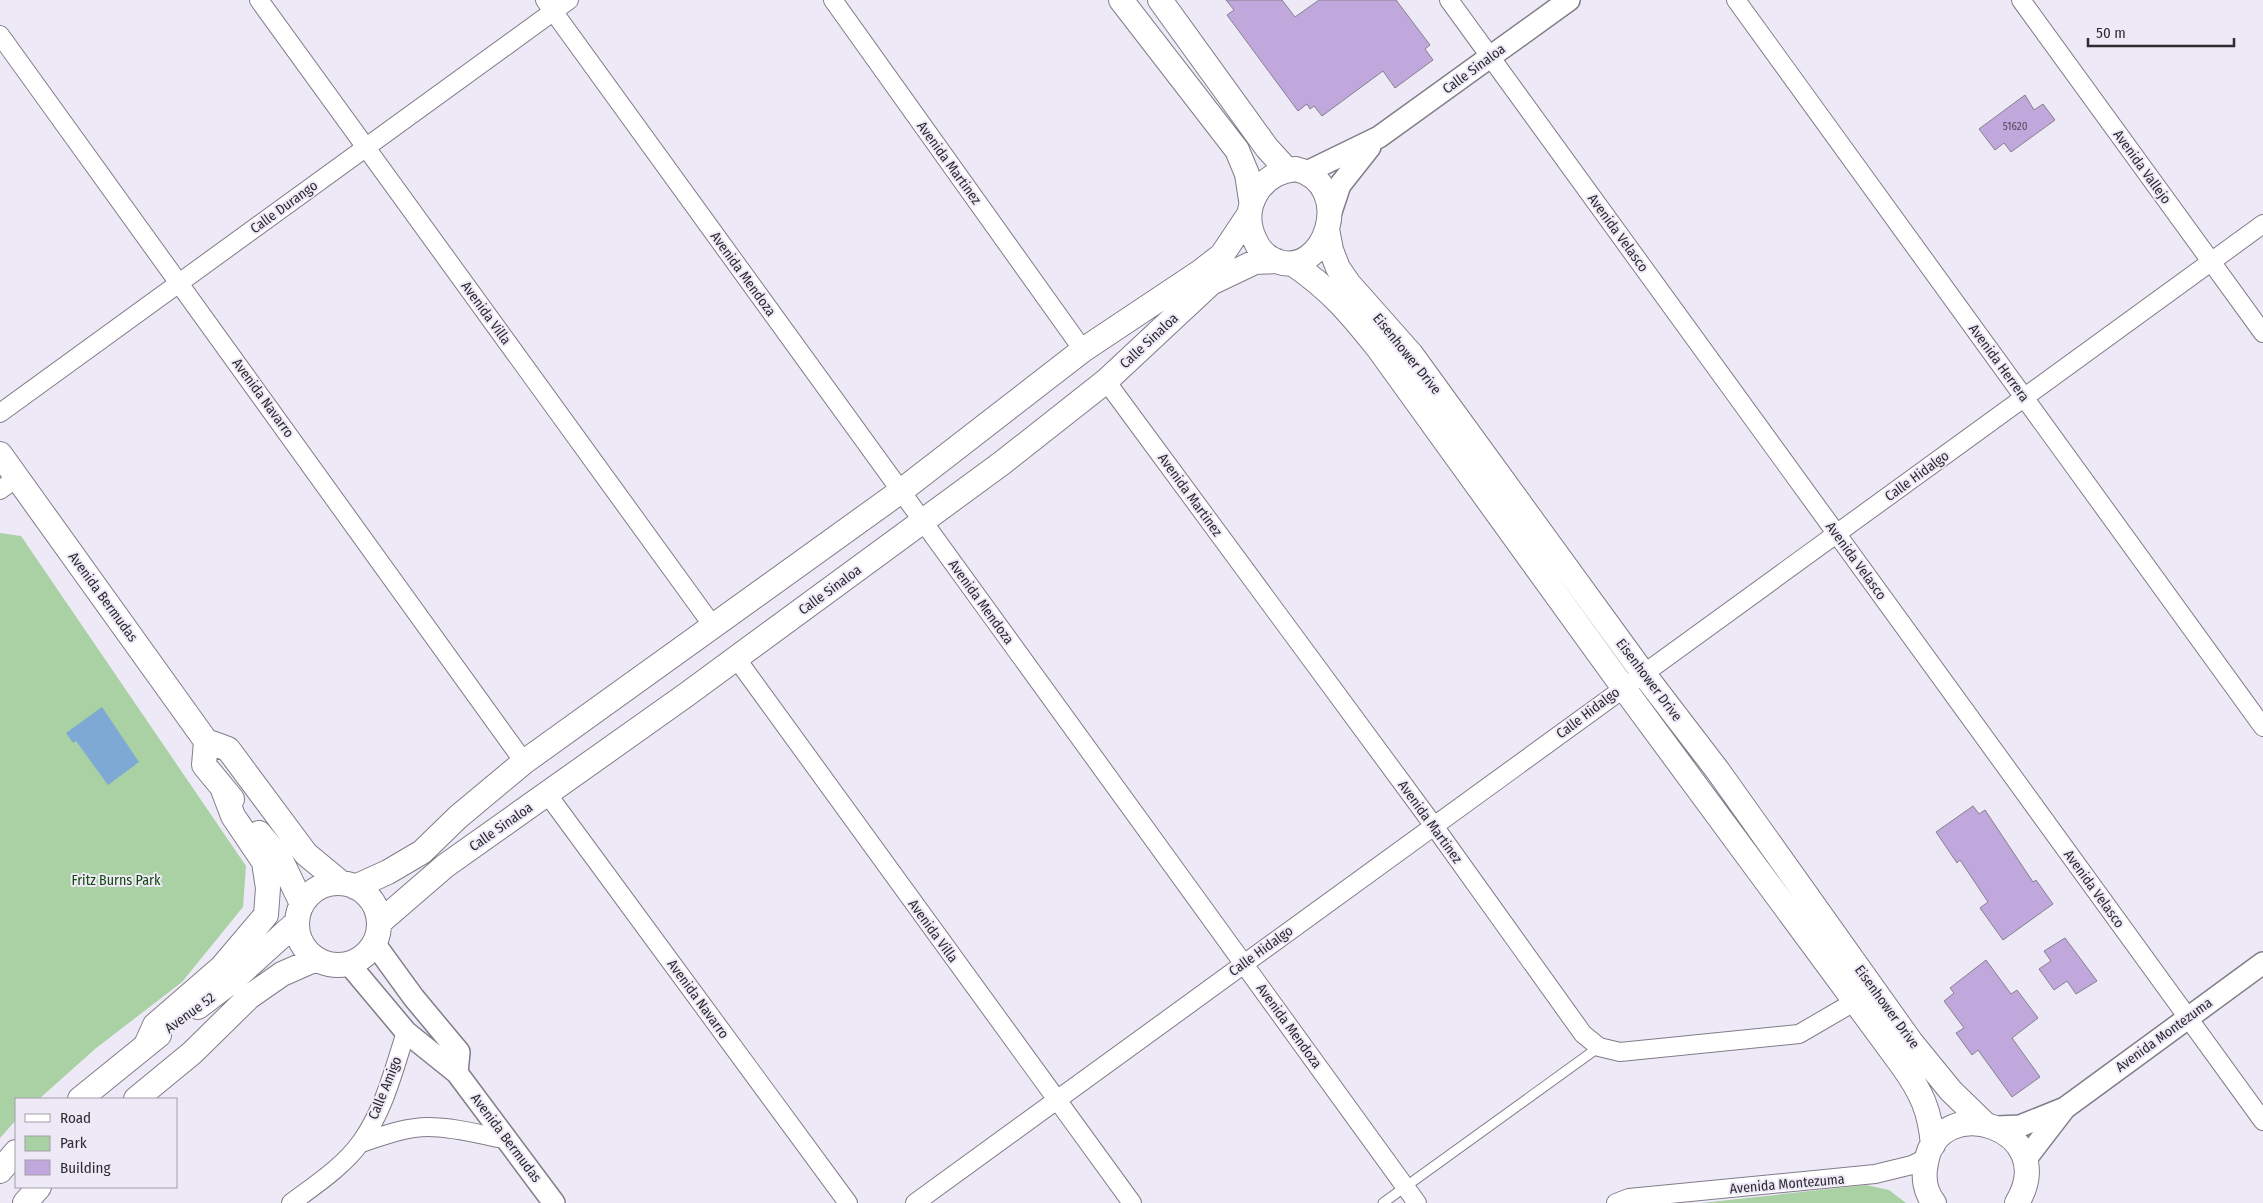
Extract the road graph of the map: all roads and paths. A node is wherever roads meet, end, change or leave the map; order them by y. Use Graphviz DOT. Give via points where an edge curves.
graph roads {
  1 [pos="259,0"];
  2 [pos="568,0"];
  3 [pos="833,0"];
  4 [pos="1122,0"];
  5 [pos="1160,0"];
  6 [pos="1449,0"];
  7 [pos="1569,0"];
  8 [pos="1736,0"];
  9 [pos="2021,0"];
  10 [pos="549,6"];
  11 [pos="0,34"];
  12 [pos="1491,57"];
  13 [pos="1379,137"];
  14 [pos="366,147"];
  15 [pos="1297,171"];
  16 [pos="1249,208"];
  17 [pos="1329,220"];
  18 [pos="2263,224"];
  19 [pos="2211,262"];
  20 [pos="1285,263"];
  21 [pos="180,283"];
  22 [pos="2263,333"];
  23 [pos="1083,350"];
  24 [pos="1106,380"];
  25 [pos="2024,398"];
  26 [pos="0,414"];
  27 [pos="0,454"];
  28 [pos="9,484"];
  29 [pos="901,491"];
  30 [pos="923,522"];
  31 [pos="1836,534"];
  32 [pos="712,626"];
  33 [pos="736,658"];
  34 [pos="1643,673"];
  35 [pos="1623,688"];
  36 [pos="2263,726"];
  37 [pos="206,741"];
  38 [pos="524,762"];
  39 [pos="222,787"];
  40 [pos="548,795"];
  41 [pos="1434,826"];
  42 [pos="348,885"];
  43 [pos="300,913"];
  44 [pos="377,933"];
  45 [pos="316,959"];
  46 [pos="2263,963"];
  47 [pos="349,964"];
  48 [pos="1244,964"];
  49 [pos="1854,1002"];
  50 [pos="2188,1018"];
  51 [pos="406,1032"];
  52 [pos="146,1045"];
  53 [pos="1599,1047"];
  54 [pos="457,1073"];
  55 [pos="81,1098"];
  56 [pos="137,1098"];
  57 [pos="1056,1100"];
  58 [pos="2065,1108"];
  59 [pos="2263,1122"];
  60 [pos="1991,1125"];
  61 [pos="508,1140"];
  62 [pos="360,1142"];
  63 [pos="1930,1152"];
  64 [pos="15,1153"];
  65 [pos="2025,1160"];
  66 [pos="0,1170"];
  67 [pos="1405,1187"];
  68 [pos="38,1188"];
  69 [pos="2024,1198"];
  70 [pos="25,1203"];
  71 [pos="291,1203"];
  72 [pos="554,1203"];
  73 [pos="848,1203"];
  74 [pos="915,1203"];
  75 [pos="1132,1203"];
  76 [pos="1383,1203"];
  77 [pos="1417,1203"];
  78 [pos="1616,1203"];
  79 [pos="1934,1203"];
  1 -- 14 [label="street, Avenida Villa"];
  2 -- 10 [label="street, Calle Durango"];
  3 -- 23 [label="street, Avenida Martinez"];
  4 -- 16 [label="main road" via="1237,150 1247,174"];
  5 -- 15 [label="main road" via="1268,148"];
  6 -- 12 [label="street, Avenida Velasco"];
  7 -- 12 [label="street, Calle Sinaloa"];
  8 -- 25 [label="street, Avenida Herrera"];
  9 -- 19 [label="street, Avenida Vallejo"];
  10 -- 14 [label="street, Calle Durango"];
  10 -- 29 [label="street, Avenida Mendoza"];
  11 -- 21 [label="street, Avenida Navarro"];
  12 -- 13 [label="street, Calle Sinaloa"];
  12 -- 31 [label="street, Avenida Velasco"];
  13 -- 15 [label="street, Calle Sinaloa"];
  13 -- 17 [label="street, Calle Sinaloa" via="1340,185"];
  14 -- 21 [label="street, Calle Durango"];
  14 -- 32 [label="street, Avenida Villa"];
  15 -- 16 [label="main road" via="1265,182 1256,190"];
  15 -- 17 [label="main road" via="1324,189"];
  16 -- 20 [label="main road" via="1255,241 1262,253"];
  16 -- 23 [label="main road, Calle Sinaloa" via="1222,255"];
  17 -- 20 [label="main road" via="1318,247 1310,255"];
  17 -- 34 [label="main road, Eisenhower Drive" via="1331,250 1349,284 1410,354"];
  18 -- 19 [label="street, Calle Hidalgo"];
  19 -- 22 [label="street, Avenida Vallejo"];
  19 -- 25 [label="street, Calle Hidalgo"];
  20 -- 24 [label="main road, Calle Sinaloa" via="1255,262 1211,283"];
  20 -- 35 [label="main road, Eisenhower Drive" via="1320,282 1378,348"];
  21 -- 26 [label="street, Calle Durango"];
  21 -- 38 [label="street, Avenida Navarro"];
  23 -- 29 [label="main road, Calle Sinaloa"];
  24 -- 30 [label="main road, Calle Sinaloa"];
  24 -- 41 [label="street, Avenida Martinez"];
  25 -- 31 [label="street, Calle Hidalgo"];
  25 -- 36 [label="street, Avenida Herrera"];
  27 -- 28 [label="main road, Avenida Bermudas"];
  28 -- 37 [label="main road, Avenida Bermudas"];
  29 -- 30 [label="street, Avenida Mendoza"];
  29 -- 32 [label="main road, Calle Sinaloa"];
  30 -- 33 [label="main road, Calle Sinaloa"];
  30 -- 48 [label="street, Avenida Mendoza"];
  31 -- 34 [label="street, Calle Hidalgo"];
  31 -- 50 [label="street, Avenida Velasco"];
  32 -- 38 [label="main road, Calle Sinaloa"];
  33 -- 40 [label="main road, Calle Sinaloa"];
  33 -- 57 [label="street, Avenida Villa"];
  34 -- 35 [label="street, Calle Hidalgo"];
  34 -- 60 [label="main road, Eisenhower Drive" via="1718,771 1911,1042 1951,1091"];
  35 -- 41 [label="street, Calle Hidalgo"];
  35 -- 49 [label="main road, Eisenhower Drive"];
  37 -- 39 [label="main road" via="204,765"];
  37 -- 42 [label="main road" via="228,749 306,854"];
  38 -- 42 [label="main road, Calle Sinaloa" via="422,852 388,872"];
  39 -- 43 [label="main road" via="280,858"];
  39 -- 52 [label="main road" via="232,816 264,862 268,888 266,915 222,967 155,1025"];
  40 -- 44 [label="main road, Calle Sinaloa" via="445,866"];
  40 -- 73 [label="street, Avenida Navarro"];
  41 -- 48 [label="street, Calle Hidalgo"];
  41 -- 53 [label="street, Avenida Martinez" via="1584,1034"];
  42 -- 43 [label="main road" via="319,888"];
  42 -- 44 [label="main road" via="372,902"];
  43 -- 45 [label="main road" via="301,943"];
  43 -- 52 [label="main road, Avenue 52" via="231,982"];
  44 -- 47 [label="main road" via="359,959"];
  44 -- 54 [label="street" via="414,998 459,1052"];
  45 -- 47 [label="main road" via="326,964"];
  45 -- 56 [label="main road, Avenue 52" via="282,974 249,996 192,1053"];
  46 -- 50 [label="street, Avenida Montezuma"];
  47 -- 51 [label="street, Avenida Bermudas"];
  48 -- 57 [label="street, Calle Hidalgo"];
  48 -- 67 [label="street, Avenida Mendoza"];
  49 -- 53 [label="street" via="1800,1034 1620,1052"];
  49 -- 63 [label="main road, Eisenhower Drive" via="1922,1096 1931,1121"];
  50 -- 58 [label="street, Avenida Montezuma"];
  50 -- 59 [label="street, Avenida Velasco"];
  51 -- 54 [label="street, Avenida Bermudas"];
  51 -- 62 [label="street, Calle Amigo" via="379,1109"];
  52 -- 55 [label="main road, Avenue 52"];
  53 -- 67 [label="lane"];
  54 -- 61 [label="street, Avenida Bermudas"];
  57 -- 74 [label="street, Calle Hidalgo"];
  57 -- 75 [label="street, Avenida Villa"];
  58 -- 60 [label="street, Avenida Montezuma" via="2020,1126"];
  58 -- 65 [label="street, Avenida Montezuma"];
  60 -- 63 [label="main road" via="1969,1122 1955,1126 1943,1134"];
  60 -- 65 [label="main road, Eisenhower Drive" via="2010,1135"];
  61 -- 62 [label="street, Calle Amigo" via="427,1127"];
  61 -- 72 [label="street, Avenida Bermudas"];
  62 -- 71 [label="street, Calle Amigo" via="336,1168"];
  63 -- 78 [label="street, Avenida Montezuma" via="1895,1170 1859,1176 1629,1198"];
  63 -- 79 [label="main road, Eisenhower Drive" via="1924,1172 1926,1187"];
  64 -- 66 [label="main road"];
  65 -- 69 [label="main road"];
  67 -- 76 [label="lane"];
  67 -- 77 [label="street, Avenida Mendoza"];
  68 -- 70 [label="main road"];
}
